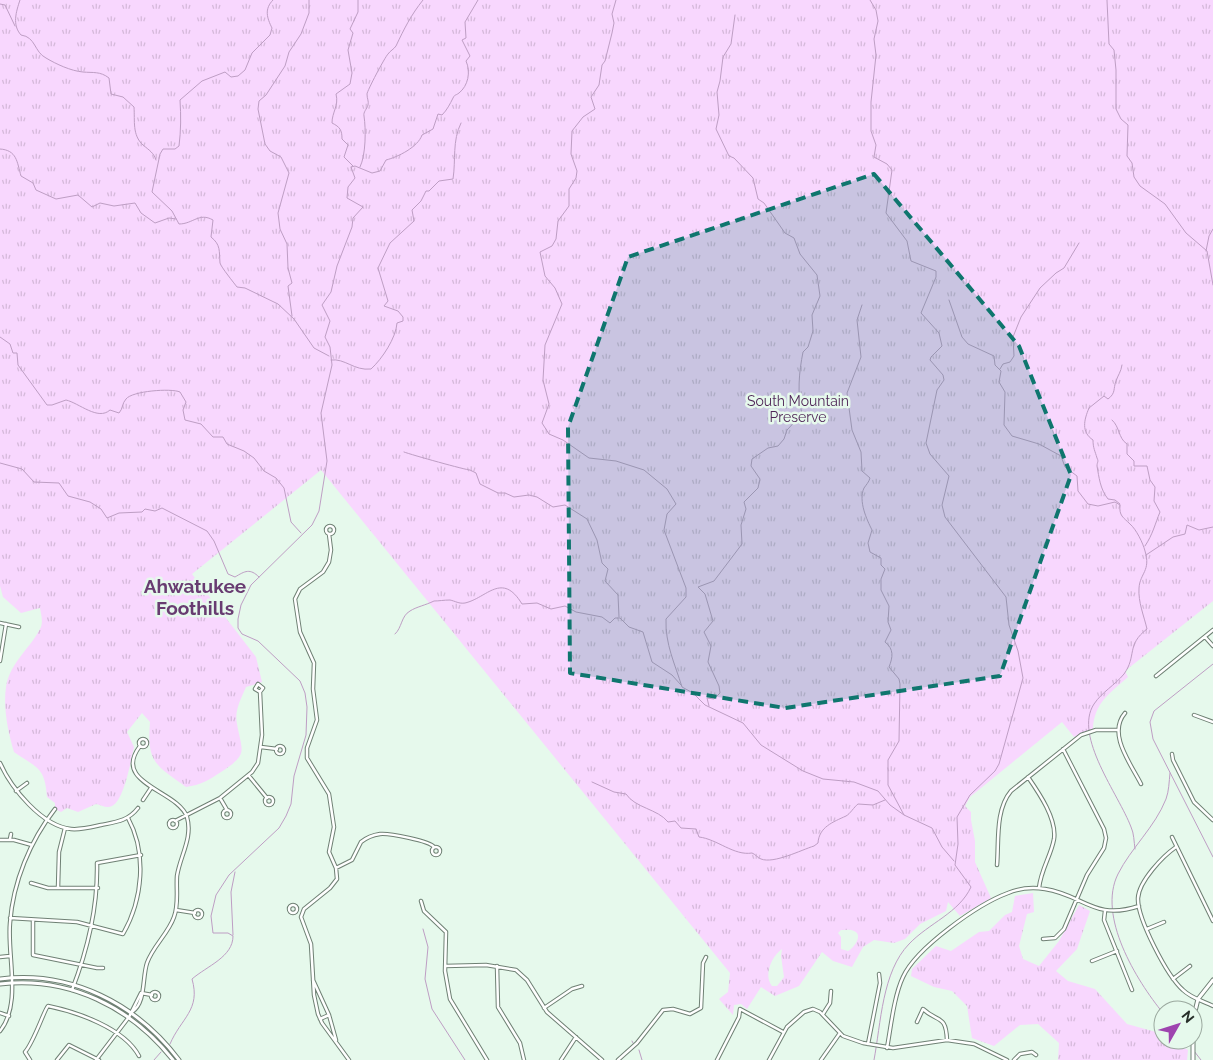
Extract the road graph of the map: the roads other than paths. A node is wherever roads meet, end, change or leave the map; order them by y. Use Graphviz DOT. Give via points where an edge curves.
graph roads {
  1 [pos="329,534"];
  2 [pos="0,623"];
  3 [pos="6,624"];
  4 [pos="18,627"];
  5 [pos="1213,630"];
  6 [pos="1205,637"];
  7 [pos="1213,646"];
  8 [pos="1,656"];
  9 [pos="0,661"];
  10 [pos="1156,676"];
  11 [pos="260,692"];
  12 [pos="1125,713"];
  13 [pos="1194,715"];
  14 [pos="1213,722"];
  15 [pos="1117,730"];
  16 [pos="140,746"];
  17 [pos="261,747"];
  18 [pos="277,749"];
  19 [pos="1063,749"];
  20 [pos="1172,754"];
  21 [pos="0,763"];
  22 [pos="248,776"];
  23 [pos="1028,778"];
  24 [pos="27,783"];
  25 [pos="1141,784"];
  26 [pos="151,788"];
  27 [pos="16,791"];
  28 [pos="220,798"];
  29 [pos="268,798"];
  30 [pos="143,800"];
  31 [pos="138,808"];
  32 [pos="55,809"];
  33 [pos="227,810"];
  34 [pos="186,816"];
  35 [pos="128,818"];
  36 [pos="48,819"];
  37 [pos="1213,820"];
  38 [pos="176,821"];
  39 [pos="66,828"];
  40 [pos="11,834"];
  41 [pos="1172,837"];
  42 [pos="10,839"];
  43 [pos="0,840"];
  44 [pos="32,845"];
  45 [pos="434,847"];
  46 [pos="1176,847"];
  47 [pos="141,855"];
  48 [pos="997,866"];
  49 [pos="336,868"];
  50 [pos="30,883"];
  51 [pos="58,888"];
  52 [pos="98,888"];
  53 [pos="1039,888"];
  54 [pos="1078,900"];
  55 [pos="421,901"];
  56 [pos="1139,906"];
  57 [pos="176,910"];
  58 [pos="297,910"];
  59 [pos="302,912"];
  60 [pos="1107,912"];
  61 [pos="195,913"];
  62 [pos="10,918"];
  63 [pos="33,921"];
  64 [pos="1213,921"];
  65 [pos="1164,922"];
  66 [pos="92,926"];
  67 [pos="1147,928"];
  68 [pos="1043,939"];
  69 [pos="1117,951"];
  70 [pos="10,956"];
  71 [pos="0,957"];
  72 [pos="706,957"];
  73 [pos="1092,961"];
  74 [pos="81,964"];
  75 [pos="445,966"];
  76 [pos="497,966"];
  77 [pos="1190,966"];
  78 [pos="103,968"];
  79 [pos="879,974"];
  80 [pos="11,978"];
  81 [pos="312,978"];
  82 [pos="0,979"];
  83 [pos="1173,979"];
  84 [pos="1213,980"];
  85 [pos="11,983"];
  86 [pos="0,984"];
  87 [pos="74,985"];
  88 [pos="582,986"];
  89 [pos="72,990"];
  90 [pos="1132,990"];
  91 [pos="831,991"];
  92 [pos="142,993"];
  93 [pos="152,996"];
  94 [pos="1198,999"];
  95 [pos="1213,1006"];
  96 [pos="544,1008"];
  97 [pos="0,1013"];
  98 [pos="130,1014"];
  99 [pos="823,1014"];
  100 [pos="329,1015"];
  101 [pos="9,1016"];
  102 [pos="320,1019"];
  103 [pos="917,1022"];
  104 [pos="0,1031"];
  105 [pos="783,1032"];
  106 [pos="840,1033"];
  107 [pos="116,1034"];
  108 [pos="576,1037"];
  109 [pos="948,1040"];
  110 [pos="338,1044"];
  111 [pos="868,1044"];
  112 [pos="887,1048"];
  113 [pos="1036,1054"];
  114 [pos="139,1056"];
  115 [pos="30,1060"];
  116 [pos="57,1060"];
  117 [pos="98,1060"];
  118 [pos="173,1060"];
  119 [pos="179,1060"];
  120 [pos="349,1060"];
  121 [pos="487,1060"];
  122 [pos="524,1060"];
  123 [pos="561,1060"];
  124 [pos="602,1060"];
  125 [pos="618,1060"];
  126 [pos="717,1060"];
  127 [pos="769,1060"];
  128 [pos="821,1060"];
  129 [pos="1007,1060"];
  130 [pos="1014,1060"];
  1 -- 49 [label="street" via="332,550 329,562 323,572 300,589 295,598 300,632 314,663 316,720 307,758 329,794 334,827 329,852"];
  2 -- 3 [label="street"];
  3 -- 4 [label="street"];
  3 -- 8 [label="street"];
  5 -- 6 [label="street"];
  6 -- 7 [label="street"];
  6 -- 10 [label="street"];
  8 -- 9 [label="street"];
  11 -- 17 [label="street"];
  12 -- 15 [label="street"];
  13 -- 14 [label="street"];
  15 -- 19 [label="street" via="1086,733"];
  15 -- 25 [label="street"];
  16 -- 26 [label="street" via="135,753 134,768 140,779"];
  17 -- 18 [label="street"];
  17 -- 22 [label="street" via="258,763"];
  19 -- 23 [label="street"];
  19 -- 54 [label="street" via="1106,838"];
  20 -- 37 [label="street" via="1194,802"];
  21 -- 27 [label="street"];
  22 -- 28 [label="street"];
  22 -- 29 [label="street"];
  23 -- 48 [label="street" via="1004,801"];
  23 -- 53 [label="street" via="1054,828 1054,840 1041,870"];
  24 -- 27 [label="street"];
  26 -- 30 [label="street"];
  26 -- 34 [label="street" via="176,801"];
  27 -- 36 [label="street"];
  28 -- 33 [label="street"];
  28 -- 34 [label="street"];
  31 -- 35 [label="street"];
  32 -- 36 [label="street"];
  34 -- 38 [label="street"];
  34 -- 57 [label="street" via="188,835 178,870"];
  35 -- 39 [label="street" via="81,829"];
  35 -- 47 [label="street"];
  36 -- 39 [label="street"];
  36 -- 44 [label="street"];
  39 -- 51 [label="street" via="59,852"];
  40 -- 42 [label="street"];
  41 -- 46 [label="street"];
  42 -- 43 [label="street"];
  42 -- 44 [label="street"];
  44 -- 62 [label="street" via="17,884"];
  45 -- 49 [label="street" via="423,840 380,834 361,842 352,860"];
  46 -- 56 [label="street" via="1163,857 1142,886"];
  46 -- 64 [label="street"];
  47 -- 52 [label="street" via="97,864"];
  47 -- 66 [label="street" via="135,900 122,934"];
  49 -- 59 [label="street" via="335,883"];
  50 -- 51 [label="street"];
  51 -- 52 [label="street"];
  52 -- 66 [label="street"];
  53 -- 54 [label="street"];
  53 -- 112 [label="street" via="1008,893 973,911 915,958 902,978"];
  54 -- 60 [label="street"];
  54 -- 68 [label="street" via="1061,934"];
  55 -- 75 [label="street" via="424,911 446,932"];
  56 -- 60 [label="street"];
  56 -- 67 [label="street"];
  57 -- 61 [label="street"];
  57 -- 92 [label="street" via="148,962"];
  58 -- 59 [label="street"];
  59 -- 81 [label="street" via="311,944"];
  60 -- 69 [label="street" via="1104,920"];
  62 -- 63 [label="street"];
  62 -- 70 [label="street"];
  63 -- 66 [label="street" via="77,922"];
  63 -- 74 [label="street" via="33,955"];
  65 -- 67 [label="street"];
  66 -- 74 [label="street"];
  67 -- 83 [label="street" via="1161,962"];
  69 -- 73 [label="street"];
  69 -- 90 [label="street"];
  70 -- 71 [label="street"];
  70 -- 80 [label="street"];
  72 -- 125 [label="street" via="701,1008 690,1014 673,1008 664,1010 637,1044"];
  74 -- 78 [label="street"];
  74 -- 87 [label="street"];
  75 -- 76 [label="street"];
  75 -- 121 [label="street" via="450,999"];
  76 -- 96 [label="street" via="516,970 524,976"];
  76 -- 122 [label="street" via="498,1007 520,1043"];
  77 -- 83 [label="street"];
  79 -- 111 [label="street"];
  80 -- 82 [label="main road"];
  80 -- 85 [label="street"];
  80 -- 87 [label="main road" via="45,979"];
  81 -- 100 [label="street"];
  81 -- 102 [label="street"];
  83 -- 94 [label="street"];
  84 -- 94 [label="main road"];
  85 -- 86 [label="main road"];
  85 -- 89 [label="main road" via="43,984"];
  85 -- 101 [label="street"];
  87 -- 89 [label="street"];
  87 -- 98 [label="main road" via="114,1002"];
  88 -- 96 [label="street"];
  89 -- 98 [label="main road"];
  91 -- 99 [label="street" via="830,1003"];
  92 -- 93 [label="street"];
  92 -- 98 [label="street"];
  94 -- 95 [label="street"];
  96 -- 108 [label="street"];
  97 -- 101 [label="street"];
  98 -- 107 [label="street"];
  98 -- 118 [label="main road"];
  98 -- 119 [label="main road" via="166,1044"];
  99 -- 105 [label="street" via="813,1009 804,1012"];
  99 -- 106 [label="street"];
  100 -- 102 [label="street"];
  100 -- 110 [label="street"];
  101 -- 104 [label="street"];
  102 -- 110 [label="street"];
  103 -- 109 [label="street" via="923,1009 937,1016 947,1028"];
  105 -- 126 [label="street" via="740,1009"];
  105 -- 127 [label="street"];
  106 -- 111 [label="street" via="853,1041"];
  106 -- 128 [label="street"];
  107 -- 114 [label="street"];
  107 -- 115 [label="street" via="77,1013 45,1006 36,1037 25,1052"];
  107 -- 117 [label="street"];
  108 -- 123 [label="street"];
  108 -- 124 [label="street"];
  109 -- 112 [label="street"];
  109 -- 129 [label="street" via="974,1044"];
  110 -- 120 [label="street"];
  111 -- 112 [label="street"];
  113 -- 130 [label="street" via="1024,1052"];
  116 -- 117 [label="street" via="69,1045"];
}
